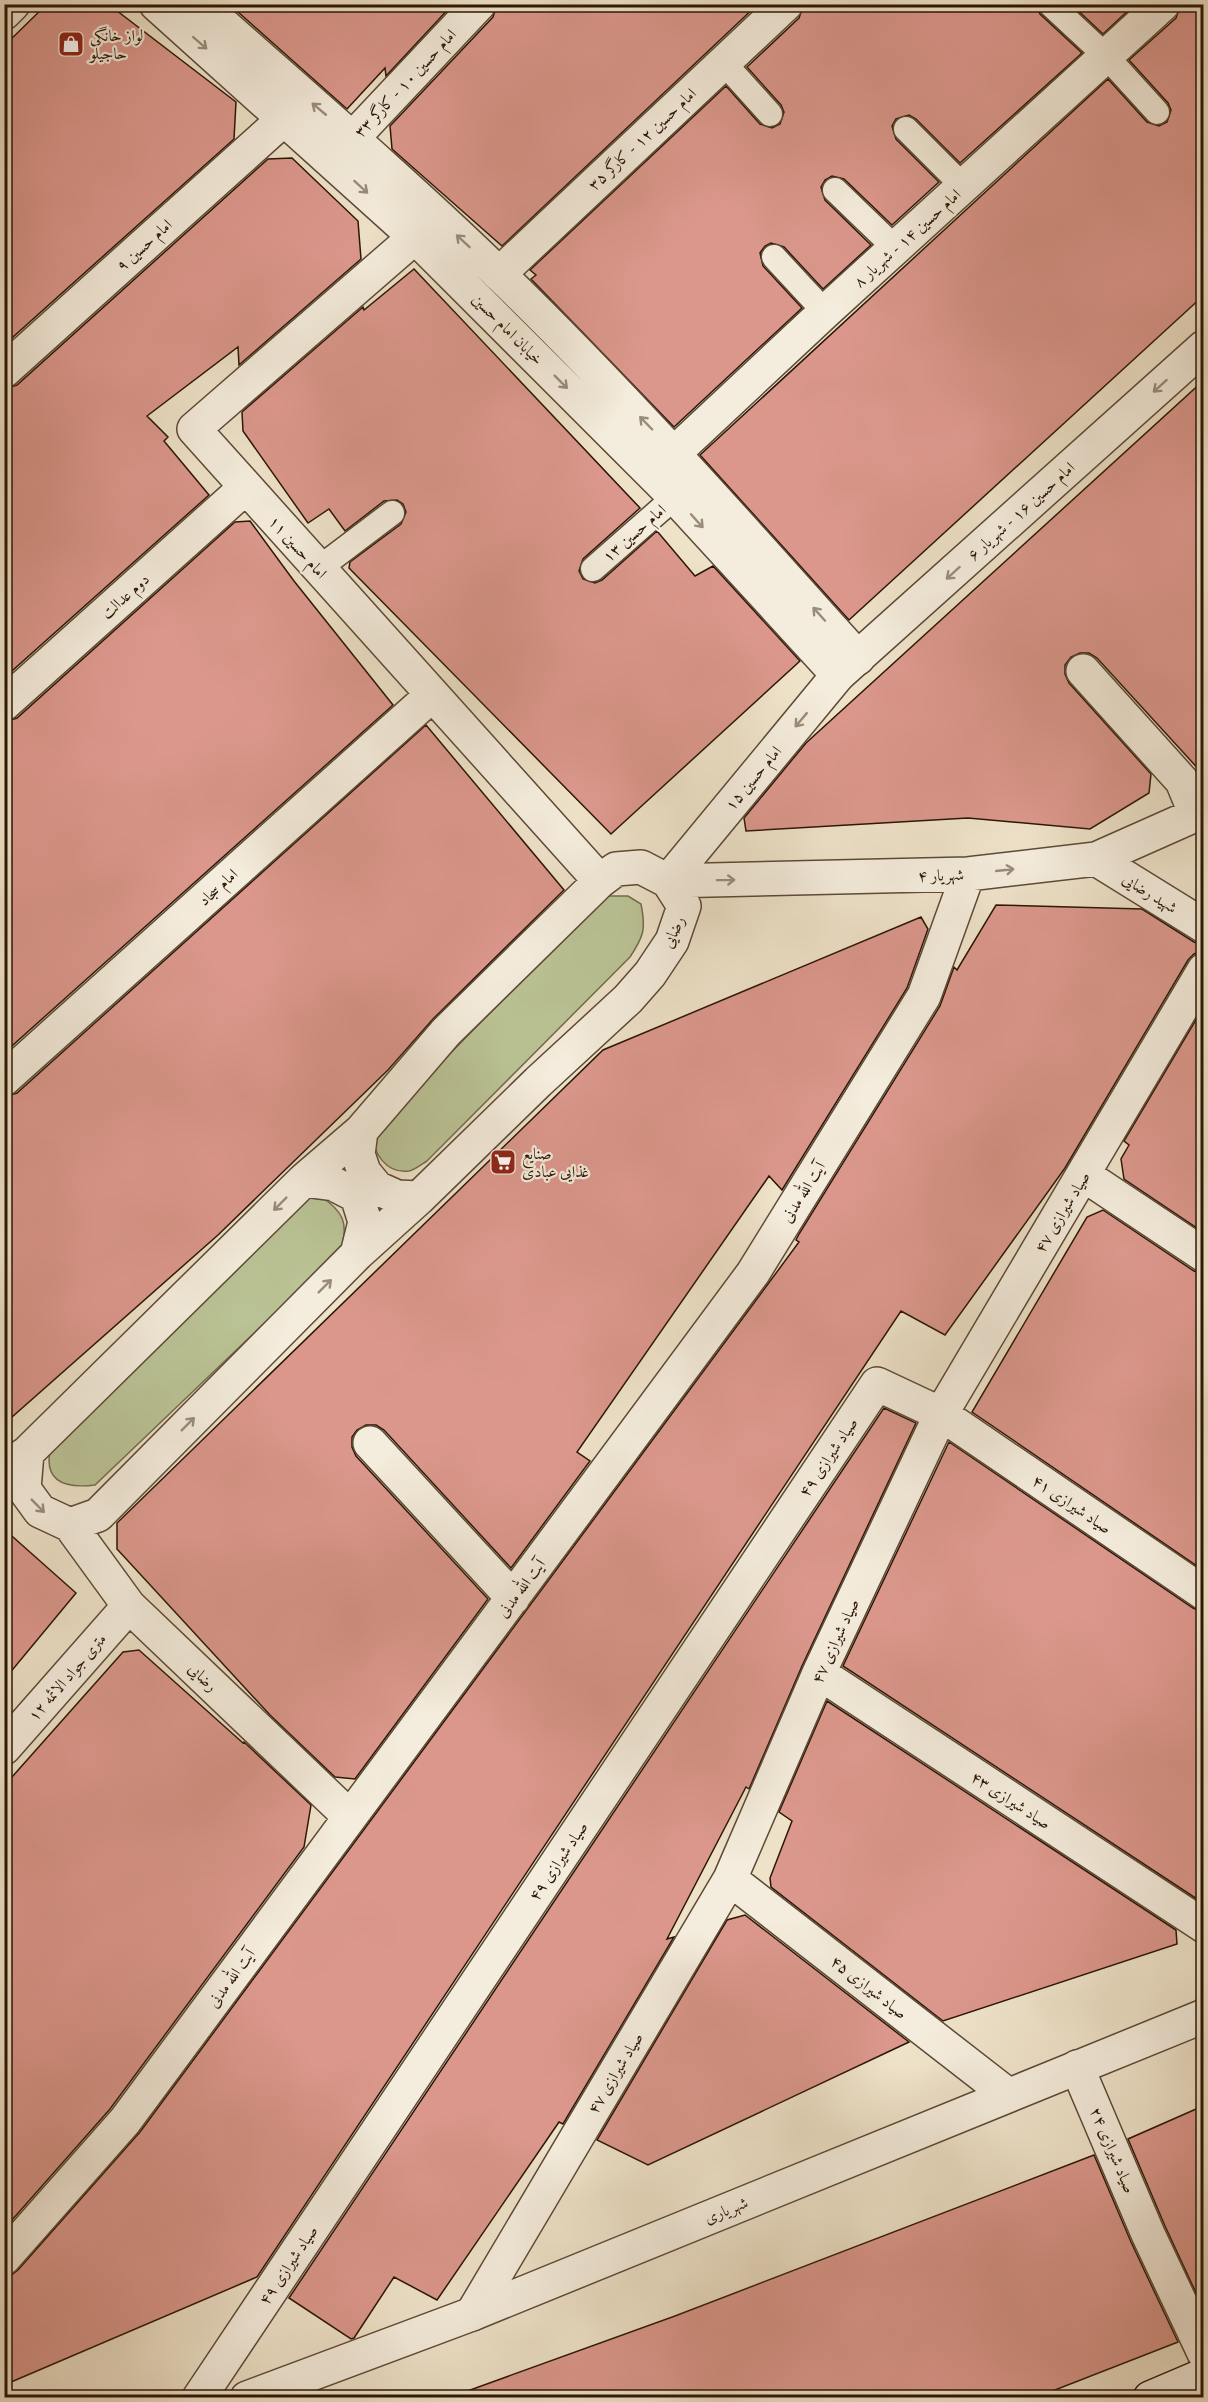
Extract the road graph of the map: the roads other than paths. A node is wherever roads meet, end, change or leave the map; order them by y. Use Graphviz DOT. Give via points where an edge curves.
graph roads {
  1 [pos="13,4"];
  2 [pos="156,4"];
  3 [pos="200,4"];
  4 [pos="479,4"];
  5 [pos="786,4"];
  6 [pos="1050,4"];
  7 [pos="1163,4"];
  8 [pos="4,13"];
  9 [pos="1106,56"];
  10 [pos="724,63"];
  11 [pos="1157,112"];
  12 [pos="770,114"];
  13 [pos="284,119"];
  14 [pos="906,129"];
  15 [pos="353,137"];
  16 [pos="331,161"];
  17 [pos="963,186"];
  18 [pos="836,190"];
  19 [pos="416,237"];
  20 [pos="895,248"];
  21 [pos="774,257"];
  22 [pos="499,274"];
  23 [pos="825,312"];
  24 [pos="1203,347"];
  25 [pos="4,371"];
  26 [pos="664,464"];
  27 [pos="245,488"];
  28 [pos="675,497"];
  29 [pos="392,513"];
  30 [pos="318,569"];
  31 [pos="593,569"];
  32 [pos="848,666"];
  33 [pos="1083,671"];
  34 [pos="431,696"];
  35 [pos="4,704"];
  36 [pos="1200,813"];
  37 [pos="1096,860"];
  38 [pos="968,874"];
  39 [pos="600,881"];
  40 [pos="668,881"];
  41 [pos="1203,926"];
  42 [pos="1203,970"];
  43 [pos="4,1079"];
  44 [pos="361,1131"];
  45 [pos="1084,1175"];
  46 [pos="304,1180"];
  47 [pos="419,1198"];
  48 [pos="357,1254"];
  49 [pos="1203,1255"];
  50 [pos="941,1414"];
  51 [pos="369,1443"];
  52 [pos="16,1461"];
  53 [pos="70,1525"];
  54 [pos="1203,1593"];
  55 [pos="513,1598"];
  56 [pos="129,1606"];
  57 [pos="819,1673"];
  58 [pos="4,1748"];
  59 [pos="350,1817"];
  60 [pos="730,1879"];
  61 [pos="1203,1926"];
  62 [pos="1203,2016"];
  63 [pos="1077,2067"];
  64 [pos="1008,2095"];
  65 [pos="4,2258"];
  66 [pos="472,2314"];
  67 [pos="1203,2353"];
  68 [pos="1203,2375"];
  69 [pos="199,2397"];
  70 [pos="246,2397"];
  71 [pos="1150,2397"];
  1 -- 8 [label="street"];
  2 -- 13 [label="street, خیابان امام حسین, one-way"];
  15 -- 3 [label="street, خیابان امام حسین, one-way"];
  4 -- 15 [label="street, امام حسین ۱۰ - کارگر ۳۳"];
  5 -- 10 [label="street, امام حسین ۱۲ - کارگر ۳۵"];
  6 -- 9 [label="lane"];
  7 -- 9 [label="street, امام حسین ۱۴ - شهریار ۸"];
  9 -- 11 [label="lane"];
  9 -- 17 [label="street, امام حسین ۱۴ - شهریار ۸"];
  10 -- 12 [label="lane"];
  10 -- 22 [label="street, امام حسین ۱۲ - کارگر ۳۵"];
  13 -- 16 [label="street, خیابان امام حسین"];
  13 -- 25 [label="street, امام حسین ۹"];
  14 -- 17 [label="lane"];
  15 -- 16 [label="street, امام حسین ۱۰ - کارگر ۳۳"];
  22 -- 15 [label="street, خیابان امام حسین, one-way"];
  16 -- 19 [label="street, خیابان امام حسین, one-way"];
  17 -- 20 [label="street, امام حسین ۱۴ - شهریار ۸"];
  18 -- 20 [label="lane"];
  19 -- 26 [label="street, خیابان امام حسین, one-way"];
  19 -- 27 [label="street, امام حسین ۱۱" via="194,429"];
  20 -- 23 [label="street, امام حسین ۱۴ - شهریار ۸"];
  21 -- 23 [label="lane"];
  26 -- 22 [label="street, خیابان امام حسین, one-way"];
  23 -- 26 [label="street, امام حسین ۱۴ - شهریار ۸"];
  24 -- 32 [label="street, امام حسین ۱۶ - شهریار ۶, one-way"];
  26 -- 28 [label="street, خیابان امام حسین"];
  32 -- 26 [label="street, خیابان امام حسین, one-way"];
  27 -- 30 [label="street, امام حسین ۱۱"];
  27 -- 35 [label="street, دوم عدالت"];
  28 -- 31 [label="lane, امام حسین ۱۳"];
  28 -- 32 [label="street, خیابان امام حسین, one-way"];
  29 -- 30 [label="lane"];
  30 -- 34 [label="street, امام حسین ۱۱"];
  32 -- 40 [label="street, امام حسین ۱۵, one-way"];
  33 -- 36 [label="street" via="1182,781"];
  34 -- 39 [label="street, امام حسین ۱۱"];
  34 -- 43 [label="street, امام سجاد"];
  36 -- 37 [label="street, شهریار ۴"];
  38 -- 37 [label="street, شهریار ۴, one-way"];
  37 -- 41 [label="street, شهید رضایی"];
  40 -- 38 [label="street, شهریار ۴, one-way"];
  38 -- 55 [label="street, آیت الله مدنی" via="924,996 753,1273"];
  39 -- 40 [label="street, رضایی" via="616,869 642,867"];
  39 -- 44 [label="street, رضایی" via="446,1032"];
  40 -- 47 [label="street, رضایی" via="684,906 672,941 650,975"];
  42 -- 45 [label="street, صیاد شیرازی ۴۷"];
  44 -- 46 [label="street, رضایی"];
  44 -- 47 [label="street" via="358,1154 364,1172 377,1188 397,1197"];
  45 -- 49 [label="street"];
  45 -- 50 [label="street, صیاد شیرازی ۴۷"];
  46 -- 48 [label="street" via="334,1184 357,1196 365,1222"];
  46 -- 52 [label="street, رضایی, one-way"];
  47 -- 48 [label="street, رضایی"];
  53 -- 48 [label="street, رضایی, one-way" via="98,1515"];
  50 -- 54 [label="street, صیاد شیرازی ۴۱"];
  50 -- 57 [label="street, صیاد شیرازی ۴۷"];
  50 -- 69 [label="street, صیاد شیرازی ۴۹" via="877,1384"];
  51 -- 55 [label="street"];
  52 -- 53 [label="street, رضایی, one-way" via="24,1489 40,1510"];
  53 -- 56 [label="street, رضایی"];
  55 -- 59 [label="street, آیت الله مدنی"];
  56 -- 58 [label="street, ۱۲ متری جواد الائمه"];
  56 -- 59 [label="street, رضایی"];
  57 -- 60 [label="street, صیاد شیرازی ۴۷"];
  57 -- 61 [label="street, صیاد شیرازی ۴۳"];
  59 -- 65 [label="street, آیت الله مدنی" via="125,2121"];
  60 -- 64 [label="street, صیاد شیرازی ۴۵"];
  60 -- 66 [label="street, صیاد شیرازی ۴۷"];
  62 -- 63 [label="street, شهریاری"];
  63 -- 64 [label="street, شهریاری"];
  63 -- 67 [label="street, صیاد شیرازی ۲۴"];
  64 -- 66 [label="street, شهریاری"];
  66 -- 70 [label="street, شهریاری"];
  68 -- 71 [label="street"];
}
